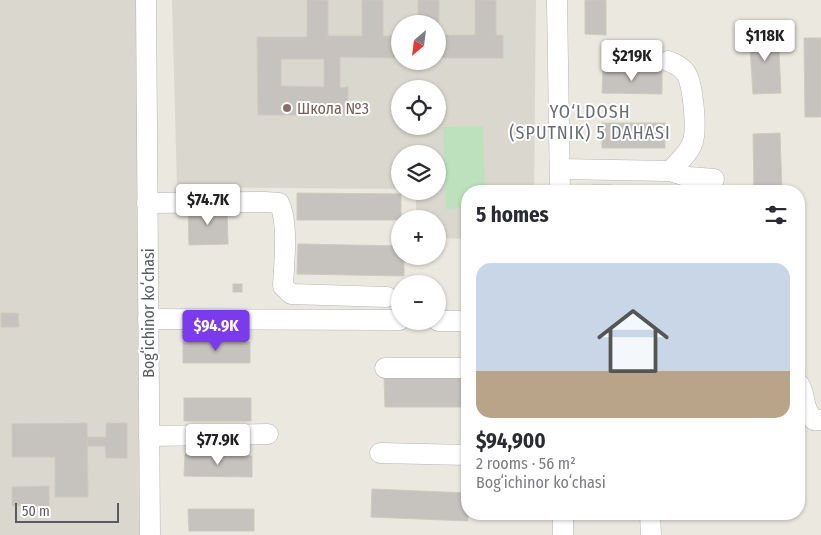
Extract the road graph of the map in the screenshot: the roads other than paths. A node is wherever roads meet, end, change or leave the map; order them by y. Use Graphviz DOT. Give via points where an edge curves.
graph roads {
  1 [pos="146,0"];
  2 [pos="557,0"];
  3 [pos="668,61"];
  4 [pos="560,169"];
  5 [pos="670,171"];
  6 [pos="714,179"];
  7 [pos="560,185"];
  8 [pos="147,204"];
  9 [pos="387,297"];
  10 [pos="148,319"];
  11 [pos="391,320"];
  12 [pos="446,321"];
  13 [pos="461,321"];
  14 [pos="385,368"];
  15 [pos="461,368"];
  16 [pos="805,408"];
  17 [pos="821,420"];
  18 [pos="268,434"];
  19 [pos="149,436"];
  20 [pos="380,454"];
  21 [pos="461,455"];
  22 [pos="563,520"];
  23 [pos="650,520"];
  24 [pos="150,535"];
  25 [pos="563,535"];
  26 [pos="651,535"];
  1 -- 8 [label="street, Bogʻichinor koʻchasi"];
  2 -- 4 [label="street"];
  3 -- 5 [label="street" via="686,74 691,86 694,114 694,140"];
  4 -- 5 [label="street"];
  4 -- 7 [label="street"];
  5 -- 6 [label="street" via="689,177"];
  8 -- 9 [label="street" via="279,203 284,211 283,286 291,294"];
  8 -- 10 [label="street, Bogʻichinor koʻchasi"];
  10 -- 11 [label="street"];
  10 -- 19 [label="street, Bogʻichinor koʻchasi"];
  12 -- 13 [label="street"];
  14 -- 15 [label="street"];
  16 -- 17 [label="street" via="814,420"];
  18 -- 19 [label="street"];
  19 -- 24 [label="street, Bogʻichinor koʻchasi"];
  20 -- 21 [label="street"];
  22 -- 25 [label="street"];
  23 -- 26 [label="street"];
}
